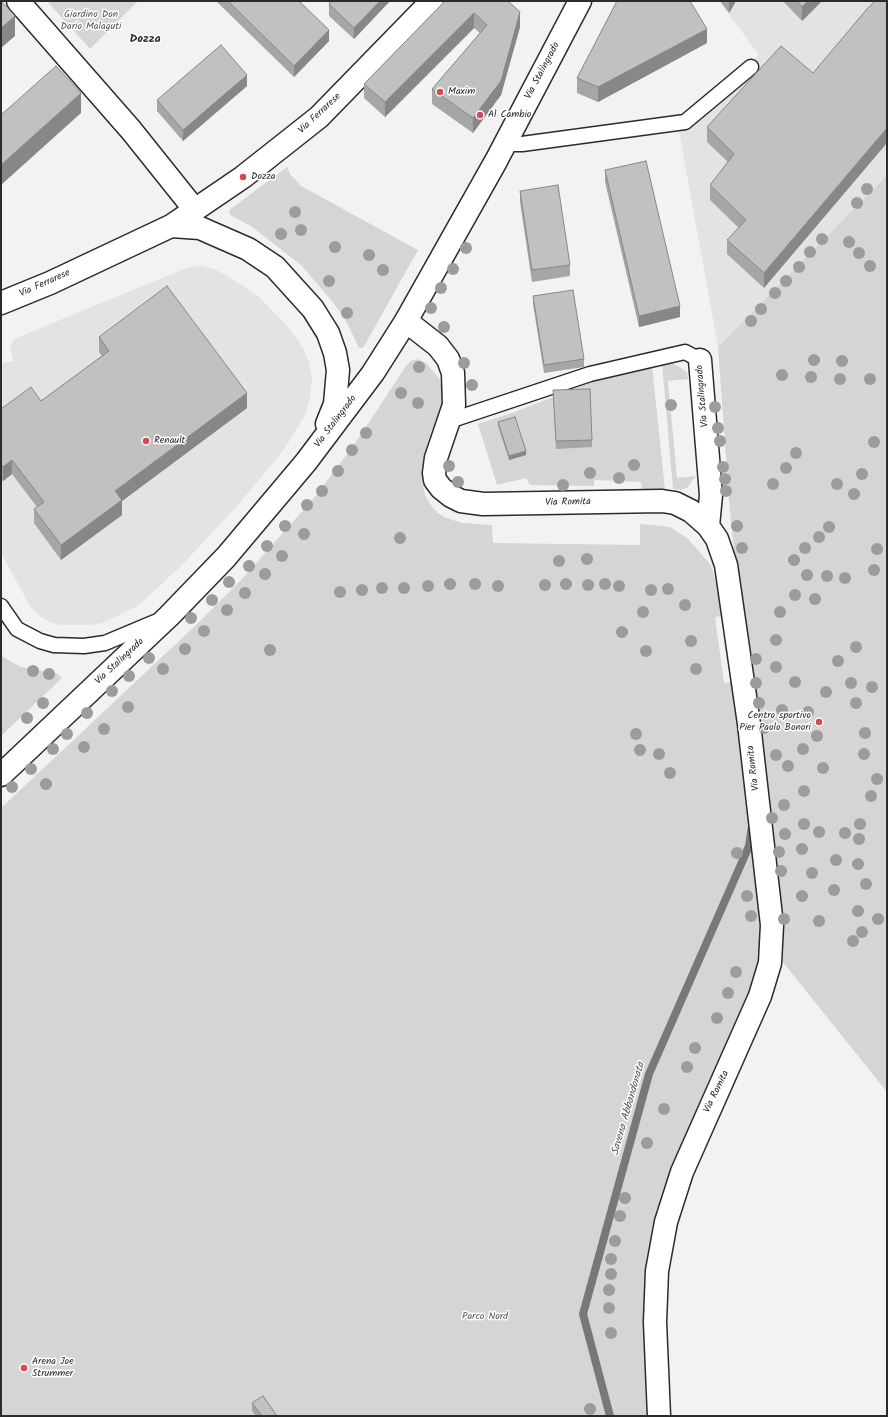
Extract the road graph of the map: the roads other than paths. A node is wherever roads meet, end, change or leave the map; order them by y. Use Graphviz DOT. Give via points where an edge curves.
graph roads {
  1 [pos="18,1"];
  2 [pos="432,1"];
  3 [pos="573,4"];
  4 [pos="750,67"];
  5 [pos="504,144"];
  6 [pos="195,210"];
  7 [pos="171,226"];
  8 [pos="1,303"];
  9 [pos="406,321"];
  10 [pos="700,360"];
  11 [pos="449,421"];
  12 [pos="306,462"];
  13 [pos="708,526"];
  14 [pos="1,606"];
  15 [pos="169,616"];
  16 [pos="1,775"];
  17 [pos="660,1416"];
  1 -- 6 [label="main road" via="131,130"];
  2 -- 6 [label="main road, Via Ferrarese" via="319,117 243,177"];
  3 -- 5 [label="main road, Via Stalingrado"];
  4 -- 5 [label="lane" via="685,122 522,144"];
  5 -- 9 [label="main road, Via Stalingrado"];
  6 -- 7 [label="main road, Via Ferrarese"];
  7 -- 8 [label="main road, Via Ferrarese"];
  7 -- 12 [label="main road" via="200,228 232,241 263,258 292,285 328,333 338,370 335,404"];
  9 -- 11 [label="main road, Via Romita" via="438,346 448,359 455,386 454,405"];
  9 -- 12 [label="main road, Via Stalingrado" via="373,373"];
  10 -- 11 [label="lane, Via Stalingrado" via="685,352 590,374"];
  10 -- 13 [label="main road, Via Stalingrado" via="711,495"];
  11 -- 13 [label="main road, Via Romita" via="436,458 435,480 441,488 461,501 483,504 669,502 691,511"];
  12 -- 15 [label="main road, Via Stalingrado" via="226,557"];
  13 -- 17 [label="main road, Via Romita" via="717,539 724,557 732,599 772,933 770,963 760,996 684,1165 666,1222 657,1271 655,1322"];
  14 -- 15 [label="lane" via="17,628 28,636 68,646 105,643"];
  15 -- 16 [label="main road, Via Stalingrado"];
}
